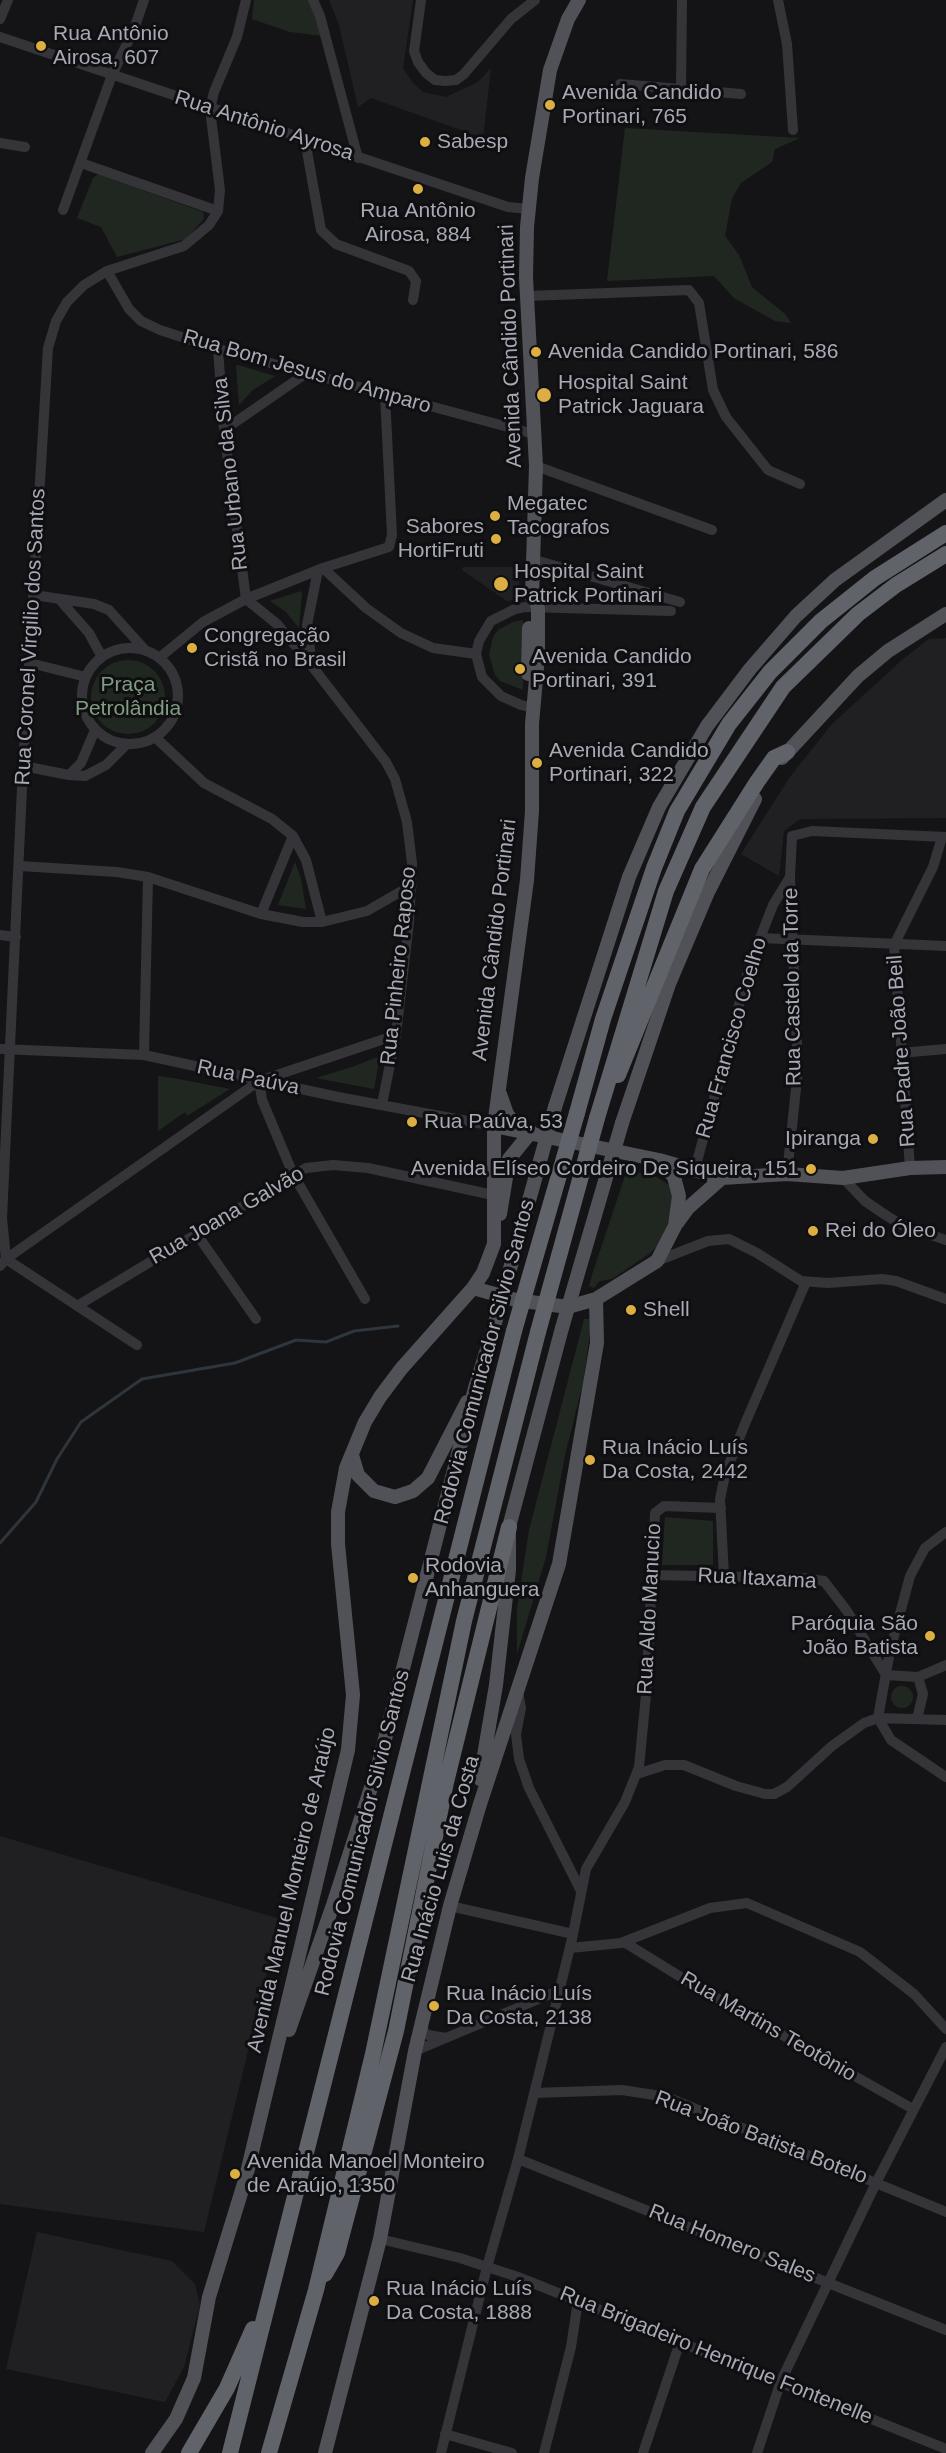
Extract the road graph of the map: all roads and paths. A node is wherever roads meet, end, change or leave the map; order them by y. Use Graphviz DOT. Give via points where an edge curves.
graph roads {
  1 [pos="8,0"];
  2 [pos="144,0"];
  3 [pos="246,0"];
  4 [pos="313,0"];
  5 [pos="421,0"];
  6 [pos="535,0"];
  7 [pos="579,0"];
  8 [pos="682,0"];
  9 [pos="778,0"];
  10 [pos="0,19"];
  11 [pos="0,37"];
  12 [pos="112,75"];
  13 [pos="620,84"];
  14 [pos="681,88"];
  15 [pos="741,94"];
  16 [pos="210,110"];
  17 [pos="793,130"];
  18 [pos="305,140"];
  19 [pos="0,143"];
  20 [pos="25,147"];
  21 [pos="358,158"];
  22 [pos="81,163"];
  23 [pos="529,209"];
  24 [pos="63,210"];
  25 [pos="218,211"];
  26 [pos="106,271"];
  27 [pos="527,296"];
  28 [pos="414,300"];
  29 [pos="218,349"];
  30 [pos="309,372"];
  31 [pos="385,395"];
  32 [pos="224,430"];
  33 [pos="534,434"];
  34 [pos="536,466"];
  35 [pos="800,484"];
  36 [pos="946,500"];
  37 [pos="712,530"];
  38 [pos="946,532"];
  39 [pos="946,554"];
  40 [pos="535,560"];
  41 [pos="320,569"];
  42 [pos="34,595"];
  43 [pos="246,599"];
  44 [pos="60,600"];
  45 [pos="680,602"];
  46 [pos="534,609"];
  47 [pos="671,611"];
  48 [pos="946,614"];
  49 [pos="146,651"];
  50 [pos="476,654"];
  51 [pos="102,657"];
  52 [pos="159,658"];
  53 [pos="30,663"];
  54 [pos="312,666"];
  55 [pos="86,677"];
  56 [pos="531,707"];
  57 [pos="95,730"];
  58 [pos="155,737"];
  59 [pos="127,744"];
  60 [pos="787,752"];
  61 [pos="23,766"];
  62 [pos="69,776"];
  63 [pos="293,836"];
  64 [pos="944,837"];
  65 [pos="20,866"];
  66 [pos="148,877"];
  67 [pos="790,877"];
  68 [pos="412,885"];
  69 [pos="261,914"];
  70 [pos="322,922"];
  71 [pos="0,935"];
  72 [pos="16,937"];
  73 [pos="760,938"];
  74 [pos="793,940"];
  75 [pos="894,945"];
  76 [pos="946,946"];
  77 [pos="396,1035"];
  78 [pos="6,1049"];
  79 [pos="946,1049"];
  80 [pos="900,1053"];
  81 [pos="144,1055"];
  82 [pos="260,1081"];
  83 [pos="499,1088"];
  84 [pos="382,1104"];
  85 [pos="597,1115"];
  86 [pos="494,1126"];
  87 [pos="531,1132"];
  88 [pos="4,1142"];
  89 [pos="659,1160"];
  90 [pos="946,1167"];
  91 [pos="910,1168"];
  92 [pos="695,1169"];
  93 [pos="292,1174"];
  94 [pos="794,1175"];
  95 [pos="722,1178"];
  96 [pos="843,1178"];
  97 [pos="493,1195"];
  98 [pos="675,1226"];
  99 [pos="196,1233"];
  100 [pos="494,1234"];
  101 [pos="946,1240"];
  102 [pos="657,1261"];
  103 [pos="3,1262"];
  104 [pos="806,1282"];
  105 [pos="473,1288"];
  106 [pos="365,1299"];
  107 [pos="596,1299"];
  108 [pos="946,1299"];
  109 [pos="76,1306"];
  110 [pos="256,1320"];
  111 [pos="137,1345"];
  112 [pos="475,1388"];
  113 [pos="352,1455"];
  114 [pos="720,1508"];
  115 [pos="509,1527"];
  116 [pos="946,1532"];
  117 [pos="650,1575"];
  118 [pos="724,1576"];
  119 [pos="946,1665"];
  120 [pos="886,1675"];
  121 [pos="918,1677"];
  122 [pos="518,1690"];
  123 [pos="878,1718"];
  124 [pos="917,1719"];
  125 [pos="946,1720"];
  126 [pos="498,1746"];
  127 [pos="519,1759"];
  128 [pos="637,1773"];
  129 [pos="946,1777"];
  130 [pos="480,1804"];
  131 [pos="582,1892"];
  132 [pos="450,1906"];
  133 [pos="573,1935"];
  134 [pos="624,1942"];
  135 [pos="570,1948"];
  136 [pos="560,1990"];
  137 [pos="420,2028"];
  138 [pos="946,2029"];
  139 [pos="446,2038"];
  140 [pos="946,2047"];
  141 [pos="415,2051"];
  142 [pos="269,2080"];
  143 [pos="534,2093"];
  144 [pos="914,2109"];
  145 [pos="518,2159"];
  146 [pos="876,2183"];
  147 [pos="946,2212"];
  148 [pos="380,2239"];
  149 [pos="280,2258"];
  150 [pos="488,2267"];
  151 [pos="827,2282"];
  152 [pos="316,2290"];
  153 [pos="578,2301"];
  154 [pos="946,2330"];
  155 [pos="680,2342"];
  156 [pos="781,2381"];
  157 [pos="446,2434"];
  158 [pos="946,2449"];
  159 [pos="152,2453"];
  160 [pos="189,2453"];
  161 [pos="230,2453"];
  162 [pos="269,2453"];
  163 [pos="325,2453"];
  164 [pos="441,2453"];
  165 [pos="512,2453"];
  166 [pos="544,2453"];
  167 [pos="643,2453"];
  168 [pos="758,2453"];
  1 -- 10 [label="street"];
  2 -- 12 [label="street"];
  3 -- 16 [label="street"];
  4 -- 21 [label="street"];
  5 -- 6 [label="street" via="414,51 426,73 445,81 464,74 511,20"];
  7 -- 23 [label="main road, Avenida Cândido Portinari" via="550,70"];
  8 -- 14 [label="street"];
  9 -- 17 [label="street" via="787,44"];
  11 -- 12 [label="street, Rua Antônio Ayrosa"];
  12 -- 16 [label="street, Rua Antônio Ayrosa"];
  12 -- 22 [label="street"];
  13 -- 14 [label="street"];
  14 -- 15 [label="street"];
  16 -- 18 [label="street, Rua Antônio Ayrosa"];
  16 -- 25 [label="street" via="219,177"];
  18 -- 21 [label="street, Rua Antônio Ayrosa"];
  18 -- 28 [label="street" via="321,230 336,244 409,271 416,281"];
  19 -- 20 [label="street"];
  21 -- 23 [label="street, Rua Antônio Ayrosa" via="508,207"];
  22 -- 24 [label="street"];
  22 -- 25 [label="street"];
  23 -- 27 [label="main road, Avenida Cândido Portinari"];
  25 -- 26 [label="street, Rua Coronel Virgilio dos Santos" via="209,225 184,246"];
  26 -- 29 [label="street, Rua Bom Jesus do Amparo" via="117,293 141,321"];
  26 -- 42 [label="street, Rua Coronel Virgilio dos Santos" via="84,285 68,302 48,348"];
  27 -- 33 [label="main road, Avenida Cândido Portinari"];
  27 -- 35 [label="street" via="689,290 699,303 713,390 726,417 768,470"];
  29 -- 30 [label="street, Rua Bom Jesus do Amparo"];
  29 -- 32 [label="street, Rua Urbano da Silva"];
  30 -- 31 [label="street, Rua Bom Jesus do Amparo"];
  30 -- 32 [label="street"];
  31 -- 33 [label="street, Rua Bom Jesus do Amparo"];
  31 -- 41 [label="street" via="391,544"];
  32 -- 43 [label="street, Rua Urbano da Silva"];
  33 -- 34 [label="main road, Avenida Cândido Portinari"];
  34 -- 37 [label="street"];
  34 -- 40 [label="main road, Avenida Cândido Portinari"];
  36 -- 112 [label="main road, bridge" via="835,580 796,616 707,726 659,807 629,877 555,1107"];
  38 -- 149 [label="highway, Rodovia Comunicador Silvio Santos, bridge" via="875,578 821,621 770,672 729,724 678,811 654,868 603,1019 514,1330"];
  39 -- 85 [label="highway, Rodovia Comunicador Silvio Santos" via="896,585 822,647 783,687 708,798 666,891"];
  40 -- 45 [label="street"];
  40 -- 46 [label="main road, Avenida Cândido Portinari"];
  41 -- 43 [label="street"];
  41 -- 50 [label="street" via="401,633 433,648"];
  41 -- 54 [label="street" via="307,625"];
  42 -- 44 [label="street"];
  42 -- 53 [label="street, Rua Coronel Virgilio dos Santos"];
  43 -- 52 [label="street" via="203,622"];
  43 -- 54 [label="street, Rua Pinheiro Raposo" via="277,624"];
  44 -- 49 [label="street" via="109,610"];
  44 -- 51 [label="street" via="89,633"];
  46 -- 47 [label="street"];
  46 -- 50 [label="street" via="514,609 491,621"];
  46 -- 56 [label="main road, Avenida Cândido Portinari"];
  48 -- 60 [label="main road" via="888,651 858,676"];
  49 -- 51 [label="street" via="116,650"];
  49 -- 52 [label="street"];
  50 -- 56 [label="street" via="482,677 490,687 511,702"];
  51 -- 55 [label="street"];
  52 -- 58 [label="street" via="170,669 178,699 174,714"];
  53 -- 55 [label="street"];
  53 -- 61 [label="street, Rua Coronel Virgilio dos Santos"];
  54 -- 68 [label="street, Rua Pinheiro Raposo" via="395,779 407,822"];
  55 -- 57 [label="street" via="83,705"];
  56 -- 83 [label="main road, Avenida Cândido Portinari" via="532,811 527,880"];
  57 -- 59 [label="street" via="110,740"];
  57 -- 62 [label="street" via="81,763"];
  58 -- 59 [label="street"];
  58 -- 63 [label="street" via="204,783 272,819"];
  59 -- 62 [label="street" via="97,772"];
  60 -- 85 [label="highway" via="774,758 702,869 623,1065"];
  60 -- 115 [label="main road, bridge" via="750,808 708,892 669,984 622,1123"];
  61 -- 62 [label="street"];
  61 -- 65 [label="street, Rua Coronel Virgilio dos Santos"];
  63 -- 69 [label="street"];
  63 -- 70 [label="street" via="306,860"];
  64 -- 67 [label="street, Rua Castelo da Torre" via="812,831 794,834 790,840"];
  64 -- 75 [label="street, Rua Padre João Beil"];
  65 -- 66 [label="street"];
  65 -- 72 [label="street, Rua Coronel Virgilio dos Santos"];
  66 -- 69 [label="street"];
  66 -- 81 [label="street"];
  67 -- 73 [label="street, Rua Francisco Coelho"];
  67 -- 74 [label="street, Rua Castelo da Torre"];
  68 -- 70 [label="street" via="368,911"];
  68 -- 77 [label="street, Rua Pinheiro Raposo"];
  69 -- 70 [label="street"];
  71 -- 72 [label="street"];
  72 -- 78 [label="street, Rua Coronel Virgilio dos Santos"];
  73 -- 74 [label="street"];
  73 -- 92 [label="street, Rua Francisco Coelho"];
  74 -- 75 [label="street"];
  74 -- 94 [label="street, Rua Castelo da Torre" via="798,1070 792,1141"];
  75 -- 76 [label="street"];
  75 -- 80 [label="street, Rua Padre João Beil"];
  77 -- 82 [label="street"];
  77 -- 84 [label="street, Rua Pinheiro Raposo"];
  78 -- 81 [label="street, Rua Paúva"];
  78 -- 88 [label="street, Rua Coronel Virgilio dos Santos"];
  79 -- 80 [label="street"];
  80 -- 91 [label="street, Rua Padre João Beil"];
  81 -- 82 [label="street, Rua Paúva"];
  82 -- 84 [label="street, Rua Paúva"];
  82 -- 93 [label="street" via="262,1100"];
  82 -- 103 [label="street"];
  83 -- 86 [label="main road, Avenida Cândido Portinari"];
  83 -- 87 [label="main road, Avenida Cândido Portinari" via="507,1114"];
  84 -- 86 [label="street, Rua Paúva"];
  85 -- 152 [label="highway, Rodovia Comunicador Silvio Santos, bridge" via="464,1621 382,2010"];
  86 -- 87 [label="main road"];
  86 -- 97 [label="main road, Avenida Cândido Portinari"];
  87 -- 89 [label="main road"];
  87 -- 100 [label="main road, Avenida Cândido Portinari" via="519,1143 507,1165"];
  88 -- 103 [label="street, Rua Coronel Virgilio dos Santos"];
  89 -- 92 [label="main road"];
  89 -- 98 [label="main road" via="669,1168 677,1187"];
  90 -- 91 [label="main road"];
  91 -- 96 [label="main road"];
  92 -- 95 [label="main road"];
  93 -- 97 [label="street, Rua Joana Galvão" via="306,1168 349,1166"];
  93 -- 99 [label="street, Rua Joana Galvão"];
  93 -- 106 [label="street"];
  94 -- 95 [label="main road"];
  94 -- 96 [label="main road"];
  95 -- 98 [label="main road" via="688,1208"];
  96 -- 101 [label="street" via="865,1201 887,1216"];
  97 -- 100 [label="main road, Avenida Cândido Portinari"];
  98 -- 102 [label="main road"];
  99 -- 109 [label="street, Rua Joana Galvão"];
  99 -- 110 [label="street"];
  100 -- 105 [label="main road, Avenida Cândido Portinari" via="489,1260"];
  102 -- 104 [label="street" via="708,1241 729,1239"];
  102 -- 107 [label="main road"];
  103 -- 109 [label="street"];
  104 -- 108 [label="street" via="882,1279"];
  104 -- 114 [label="street" via="725,1475"];
  105 -- 107 [label="main road" via="554,1307"];
  105 -- 113 [label="main road, Avenida Manuel Monteiro de Araújo" via="380,1397"];
  107 -- 122 [label="main road, Rua Inácio Luis da Costa" via="597,1343 559,1564"];
  109 -- 111 [label="street"];
  112 -- 113 [label="main road" via="428,1478 413,1491 395,1497 374,1491 358,1475"];
  112 -- 142 [label="main road" via="378,1766 307,1982"];
  113 -- 142 [label="main road, Avenida Manuel Monteiro de Araújo" via="343,1482 338,1523 353,1717"];
  114 -- 117 [label="street, Rua Aldo Manucio" via="658,1509 653,1519"];
  114 -- 118 [label="street"];
  115 -- 130 [label="main road" via="508,1582"];
  115 -- 152 [label="highway" via="448,1770 396,2031 337,2253"];
  116 -- 120 [label="street" via="925,1548 913,1568"];
  117 -- 118 [label="street, Rua Itaxama"];
  117 -- 128 [label="street, Rua Aldo Manucio" via="646,1695"];
  118 -- 120 [label="street, Rua Itaxama" via="827,1583"];
  119 -- 121 [label="street"];
  120 -- 121 [label="street"];
  120 -- 123 [label="street"];
  121 -- 124 [label="street" via="923,1694"];
  122 -- 126 [label="main road, Rua Inácio Luis da Costa"];
  122 -- 127 [label="street"];
  123 -- 124 [label="street"];
  123 -- 128 [label="street" via="854,1729 774,1794 736,1786 684,1765 664,1765"];
  123 -- 129 [label="street" via="891,1740"];
  124 -- 125 [label="street"];
  126 -- 127 [label="street"];
  126 -- 130 [label="main road, Rua Inácio Luis da Costa"];
  127 -- 131 [label="street" via="529,1788"];
  128 -- 131 [label="street, Rua Aldo Manucio" via="625,1802 589,1863"];
  130 -- 132 [label="main road, Rua Inácio Luis da Costa"];
  131 -- 133 [label="street, Rua Aldo Manucio"];
  132 -- 133 [label="street"];
  132 -- 137 [label="main road, Rua Inácio Luis da Costa"];
  133 -- 135 [label="street, Rua Aldo Manucio"];
  134 -- 135 [label="street"];
  134 -- 138 [label="street" via="710,1908 747,1904 860,1952 914,1994"];
  134 -- 144 [label="street, Rua Martins Teotônio"];
  135 -- 136 [label="street, Rua Aldo Manucio"];
  136 -- 139 [label="street"];
  136 -- 143 [label="street, Rua Aldo Manucio"];
  137 -- 139 [label="street" via="428,2035"];
  137 -- 141 [label="main road, Rua Inácio Luis da Costa"];
  139 -- 141 [label="street"];
  140 -- 144 [label="street"];
  141 -- 148 [label="main road, Rua Inácio Luis da Costa"];
  142 -- 159 [label="main road, Avenida Manuel Monteiro de Araújo" via="246,2177 209,2297 194,2378 177,2419"];
  143 -- 145 [label="street, Rua Aldo Manucio"];
  143 -- 146 [label="street, Rua João Batista Botelo" via="622,2090 667,2097"];
  144 -- 146 [label="street"];
  145 -- 150 [label="street, Rua Aldo Manucio"];
  145 -- 151 [label="street, Rua Homero Sales"];
  146 -- 147 [label="street, Rua João Batista Botelo"];
  146 -- 151 [label="street"];
  148 -- 150 [label="street, Rua Brigadeiro Henrique Fontenelle"];
  148 -- 163 [label="main road, Rua Inácio Luis da Costa"];
  149 -- 160 [label="highway" via="227,2388"];
  149 -- 161 [label="highway, Rodovia Comunicador Silvio Santos"];
  150 -- 153 [label="street, Rua Brigadeiro Henrique Fontenelle"];
  150 -- 157 [label="street, Rua Aldo Manucio"];
  151 -- 154 [label="street, Rua Homero Sales"];
  151 -- 156 [label="street"];
  152 -- 162 [label="highway, Rodovia Comunicador Silvio Santos"];
  153 -- 155 [label="street, Rua Brigadeiro Henrique Fontenelle"];
  153 -- 166 [label="street" via="571,2347"];
  155 -- 156 [label="street, Rua Brigadeiro Henrique Fontenelle"];
  155 -- 167 [label="street"];
  156 -- 158 [label="street, Rua Brigadeiro Henrique Fontenelle"];
  156 -- 168 [label="street"];
  157 -- 164 [label="street, Rua Aldo Manucio"];
  157 -- 165 [label="street"];
}
